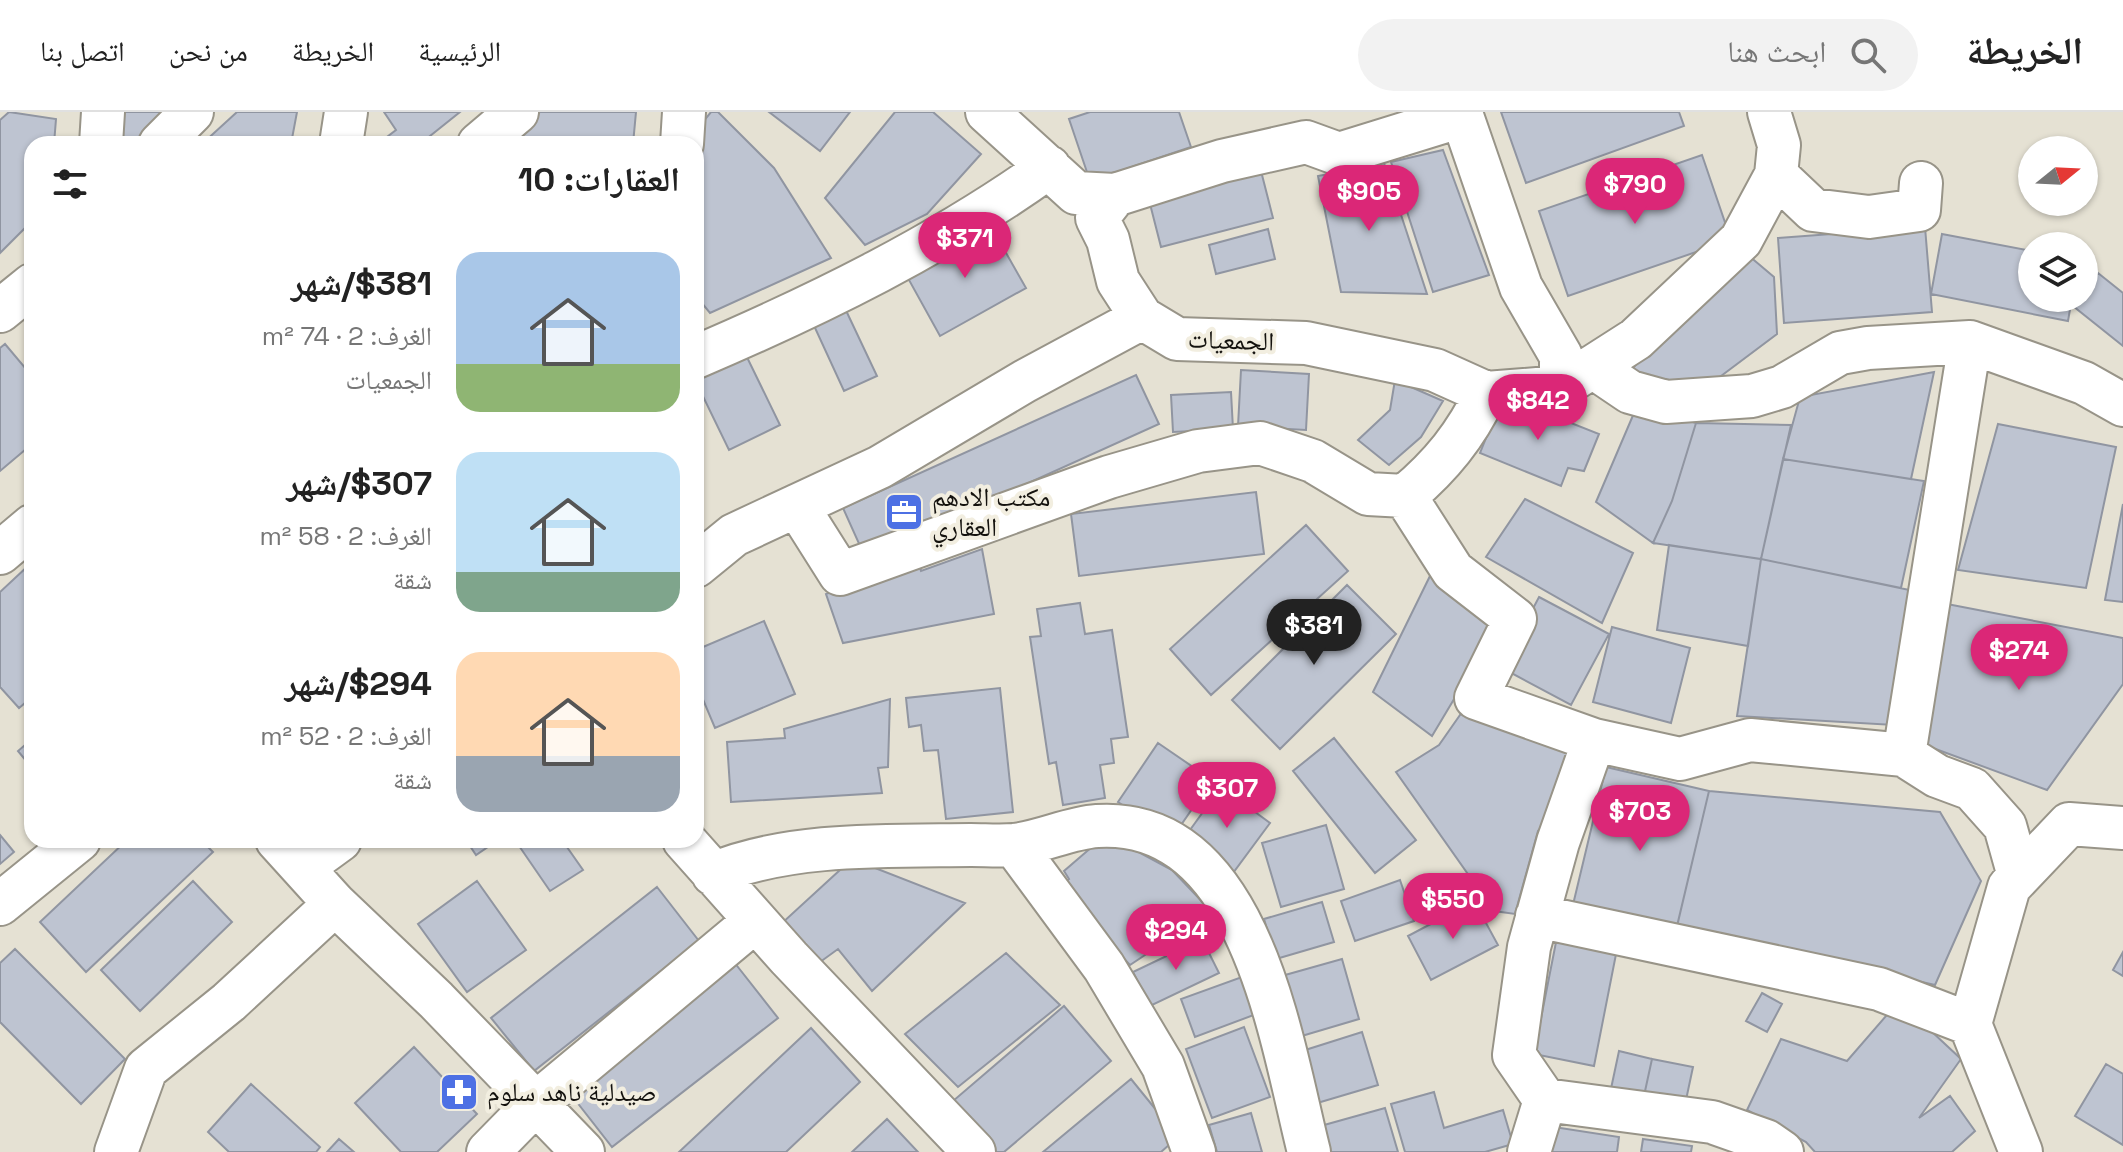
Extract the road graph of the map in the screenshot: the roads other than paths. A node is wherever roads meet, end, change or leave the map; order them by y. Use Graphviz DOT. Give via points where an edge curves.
graph roads {
  1 [pos="103,112"];
  2 [pos="192,112"];
  3 [pos="346,112"];
  4 [pos="517,112"];
  5 [pos="684,112"];
  6 [pos="987,112"];
  7 [pos="1769,112"];
  8 [pos="1370,127"];
  9 [pos="102,136"];
  10 [pos="168,136"];
  11 [pos="342,136"];
  12 [pos="488,136"];
  13 [pos="682,136"];
  14 [pos="1049,167"];
  15 [pos="1776,175"];
  16 [pos="1921,183"];
  17 [pos="1115,195"];
  18 [pos="24,292"];
  19 [pos="0,311"];
  20 [pos="1142,318"];
  21 [pos="1970,342"];
  22 [pos="704,354"];
  23 [pos="1577,377"];
  24 [pos="1486,393"];
  25 [pos="2123,405"];
  26 [pos="1405,496"];
  27 [pos="797,506"];
  28 [pos="24,533"];
  29 [pos="0,553"];
  30 [pos="704,559"];
  31 [pos="1594,740"];
  32 [pos="1904,755"];
  33 [pos="2123,828"];
  34 [pos="1014,845"];
  35 [pos="69,848"];
  36 [pos="311,848"];
  37 [pos="691,848"];
  38 [pos="290,854"];
  39 [pos="713,874"];
  40 [pos="2019,876"];
  41 [pos="0,904"];
  42 [pos="335,904"];
  43 [pos="1537,916"];
  44 [pos="755,921"];
  45 [pos="1970,1024"];
  46 [pos="1545,1100"];
  47 [pos="534,1105"];
  48 [pos="116,1152"];
  49 [pos="488,1152"];
  50 [pos="583,1152"];
  51 [pos="974,1152"];
  52 [pos="1194,1152"];
  53 [pos="1309,1152"];
  54 [pos="1529,1152"];
  55 [pos="1782,1152"];
  56 [pos="2021,1152"];
  1 -- 9 [label="street"];
  2 -- 10 [label="street"];
  3 -- 11 [label="street"];
  4 -- 12 [label="street"];
  5 -- 13 [label="street"];
  6 -- 14 [label="street"];
  7 -- 15 [label="street" via="1779,145"];
  8 -- 17 [label="street" via="1339,154 1306,142 1164,177"];
  8 -- 23 [label="street" via="1462,116 1521,287"];
  14 -- 17 [label="street" via="1076,193"];
  14 -- 22 [label="street" via="934,242"];
  15 -- 16 [label="street" via="1813,210 1869,217 1919,210"];
  15 -- 23 [label="street" via="1741,240 1636,339"];
  17 -- 20 [label="street, الجمعيات" via="1097,218 1118,281"];
  18 -- 19 [label="street"];
  20 -- 24 [label="street, الجمعيات" via="1177,339 1306,343 1435,370"];
  20 -- 27 [label="street" via="880,467"];
  21 -- 23 [label="street" via="1854,351 1752,396 1666,402"];
  21 -- 25 [label="street" via="2084,383"];
  21 -- 32 [label="street"];
  23 -- 24 [label="street"];
  24 -- 26 [label="street" via="1469,428"];
  26 -- 27 [label="street" via="1368,494 1313,461 1260,443 1198,451 1109,477 840,574"];
  26 -- 31 [label="street" via="1453,571 1515,619 1476,698"];
  27 -- 30 [label="street" via="734,535"];
  28 -- 29 [label="street"];
  31 -- 32 [label="street" via="1680,759 1750,740"];
  31 -- 43 [label="street"];
  32 -- 40 [label="street" via="1937,776 1972,789 2005,826"];
  33 -- 40 [label="street" via="2069,824"];
  34 -- 39 [label="street" via="837,850 743,862"];
  34 -- 52 [label="street" via="1104,967 1163,1066"];
  34 -- 53 [label="street" via="1097,826 1143,831 1194,856 1226,894 1265,979"];
  35 -- 41 [label="street"];
  36 -- 38 [label="street"];
  37 -- 39 [label="street"];
  38 -- 42 [label="street"];
  39 -- 44 [label="street"];
  40 -- 45 [label="street" via="2009,887"];
  42 -- 47 [label="street" via="436,1000"];
  42 -- 48 [label="street" via="229,1002 146,1069"];
  43 -- 45 [label="street" via="1879,989"];
  43 -- 46 [label="street" via="1514,1055"];
  44 -- 47 [label="street"];
  44 -- 51 [label="street"];
  45 -- 56 [label="street"];
  46 -- 54 [label="street"];
  46 -- 55 [label="street" via="1712,1122"];
  47 -- 49 [label="street"];
  47 -- 50 [label="street"];
}
